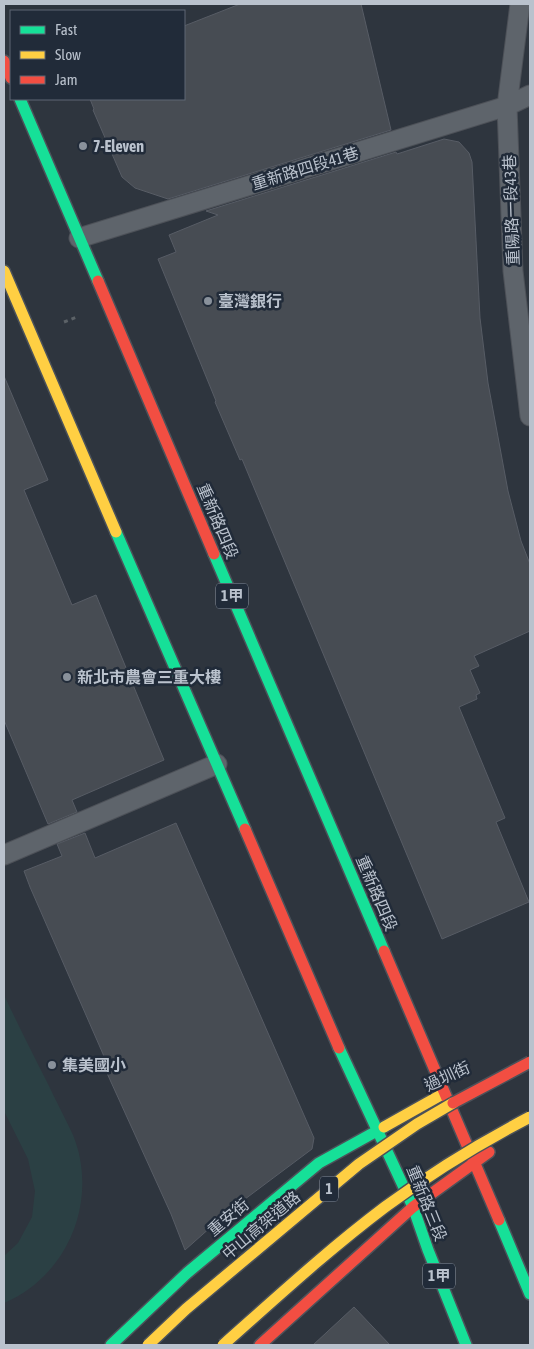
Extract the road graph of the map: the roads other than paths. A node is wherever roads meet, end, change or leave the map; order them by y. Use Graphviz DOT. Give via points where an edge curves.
graph roads {
  1 [pos="520,4"];
  2 [pos="4,61"];
  3 [pos="10,76"];
  4 [pos="530,95"];
  5 [pos="20,100"];
  6 [pos="507,106"];
  7 [pos="79,238"];
  8 [pos="4,271"];
  9 [pos="530,416"];
  10 [pos="217,764"];
  11 [pos="4,855"];
  12 [pos="530,1054"];
  13 [pos="530,1062"];
  14 [pos="445,1093"];
  15 [pos="530,1117"];
  16 [pos="530,1125"];
  17 [pos="378,1130"];
  18 [pos="474,1162"];
  19 [pos="413,1207"];
  20 [pos="530,1294"];
  21 [pos="111,1345"];
  22 [pos="148,1345"];
  23 [pos="223,1345"];
  24 [pos="260,1345"];
  25 [pos="466,1345"];
  1 -- 6 [label="lane, 重陽路一段43巷"];
  2 -- 3 [label="main road"];
  4 -- 6 [label="lane, 重新路四段41巷"];
  5 -- 7 [label="main road, 重新路四段 / 1甲"];
  6 -- 7 [label="lane, 重新路四段41巷"];
  6 -- 9 [label="lane, 重陽路一段43巷" via="513,271"];
  7 -- 14 [label="main road, 重新路四段 / 1甲"];
  8 -- 10 [label="main road, 1甲"];
  10 -- 11 [label="lane"];
  10 -- 17 [label="main road, 1甲" via="343,1057"];
  12 -- 14 [label="main road, 過圳街 / 1"];
  13 -- 22 [label="main road, 中山高架道路 / 1, bridge" via="417,1124 359,1164 186,1309"];
  14 -- 17 [label="main road, 過圳街 / 1"];
  14 -- 18 [label="main road, 1甲"];
  15 -- 23 [label="main road, bridge" via="434,1172 385,1207"];
  16 -- 18 [label="main road"];
  17 -- 19 [label="main road, 重新路三段 / 1甲"];
  17 -- 21 [label="main road, 重安街 / 1" via="319,1163 187,1273"];
  18 -- 19 [label="main road"];
  18 -- 20 [label="main road, 1甲"];
  19 -- 24 [label="main road"];
  19 -- 25 [label="main road, 重新路三段 / 1甲"];
}
